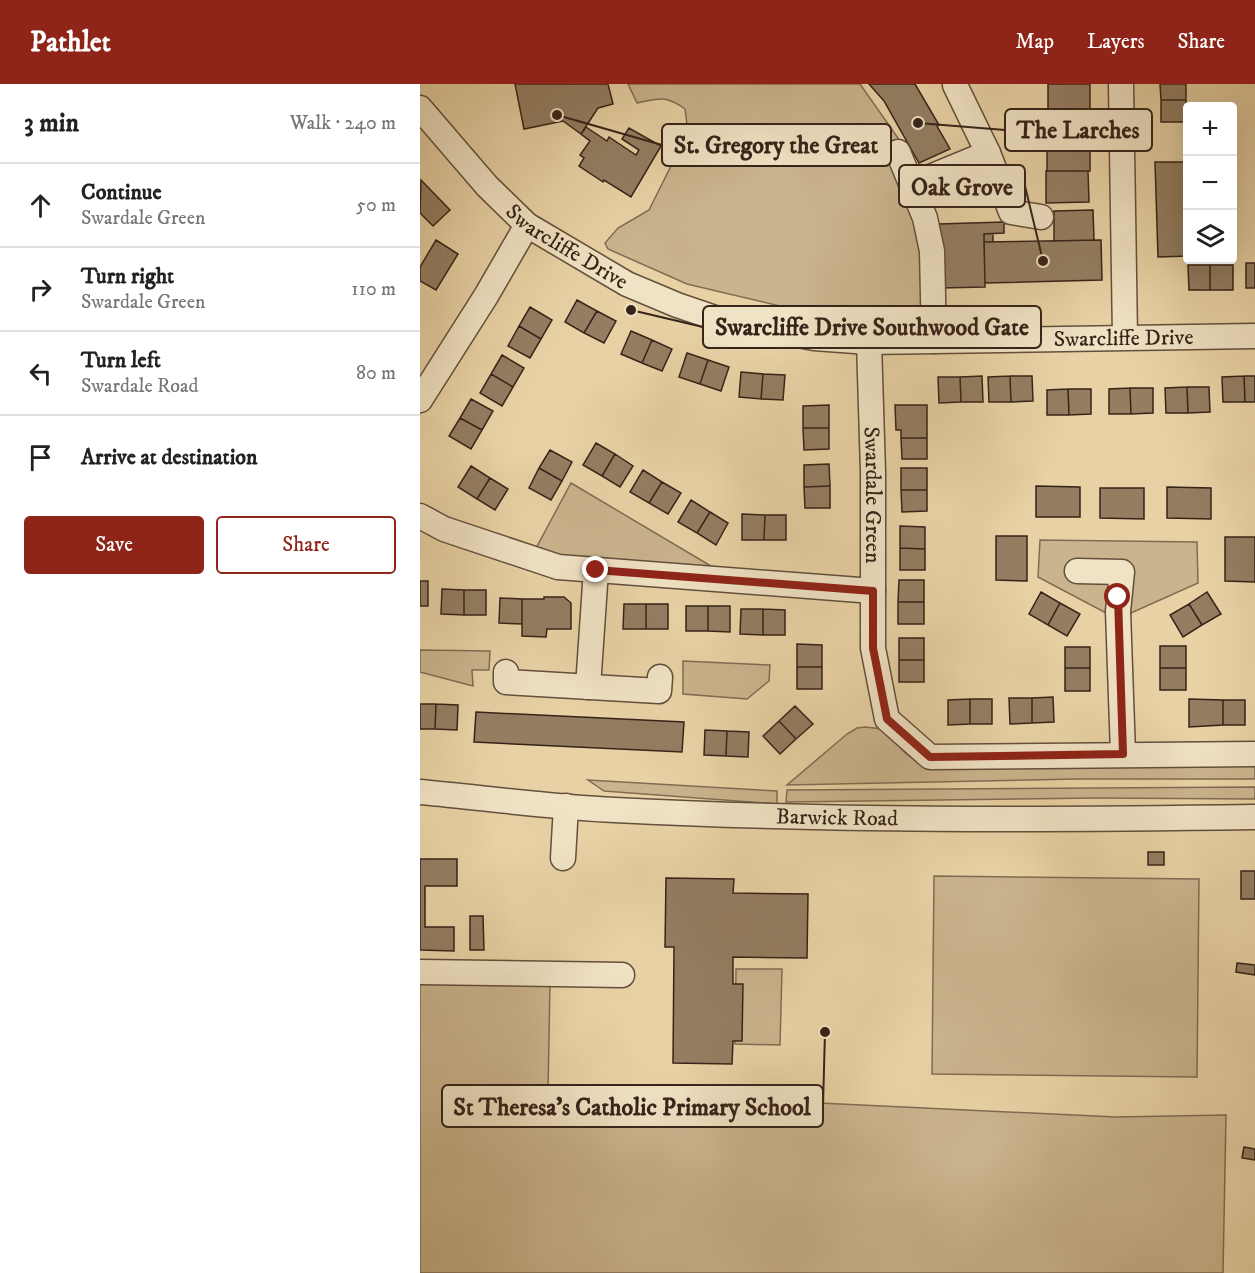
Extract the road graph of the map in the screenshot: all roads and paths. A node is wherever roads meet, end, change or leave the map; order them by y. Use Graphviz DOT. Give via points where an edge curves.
graph roads {
  1 [pos="1121,84"];
  2 [pos="955,85"];
  3 [pos="420,108"];
  4 [pos="898,152"];
  5 [pos="988,153"];
  6 [pos="912,184"];
  7 [pos="1041,217"];
  8 [pos="527,225"];
  9 [pos="1255,336"];
  10 [pos="1125,337"];
  11 [pos="934,341"];
  12 [pos="869,342"];
  13 [pos="420,399"];
  14 [pos="420,516"];
  15 [pos="596,570"];
  16 [pos="1077,571"];
  17 [pos="873,591"];
  18 [pos="506,672"];
  19 [pos="660,677"];
  20 [pos="588,687"];
  21 [pos="1123,754"];
  22 [pos="1255,754"];
  23 [pos="420,792"];
  24 [pos="566,806"];
  25 [pos="1255,817"];
  26 [pos="563,858"];
  27 [pos="420,972"];
  28 [pos="622,975"];
  1 -- 10 [label="street"];
  2 -- 5 [label="street"];
  3 -- 8 [label="street, Swarcliffe Drive" via="487,186"];
  4 -- 6 [label="street"];
  5 -- 6 [label="street"];
  5 -- 7 [label="street" via="1011,212"];
  6 -- 11 [label="street" via="932,251"];
  8 -- 12 [label="street, Swarcliffe Drive" via="627,284 677,305 743,325 814,338"];
  8 -- 13 [label="street"];
  9 -- 10 [label="street, Swarcliffe Drive"];
  10 -- 11 [label="street, Swarcliffe Drive"];
  11 -- 12 [label="street, Swarcliffe Drive"];
  12 -- 17 [label="street, Swardale Green"];
  14 -- 15 [label="street" via="444,529 558,567"];
  15 -- 17 [label="street"];
  15 -- 20 [label="street"];
  16 -- 21 [label="street" via="1122,572 1118,611"];
  17 -- 21 [label="street, Swardale Green" via="873,648 887,719 930,757"];
  18 -- 20 [label="street" via="506,682"];
  19 -- 20 [label="street" via="659,691"];
  21 -- 22 [label="street, Swardale Green"];
  23 -- 24 [label="street, Barwick Road"];
  24 -- 25 [label="street, Barwick Road" via="781,816"];
  24 -- 26 [label="street"];
  27 -- 28 [label="street"];
}
